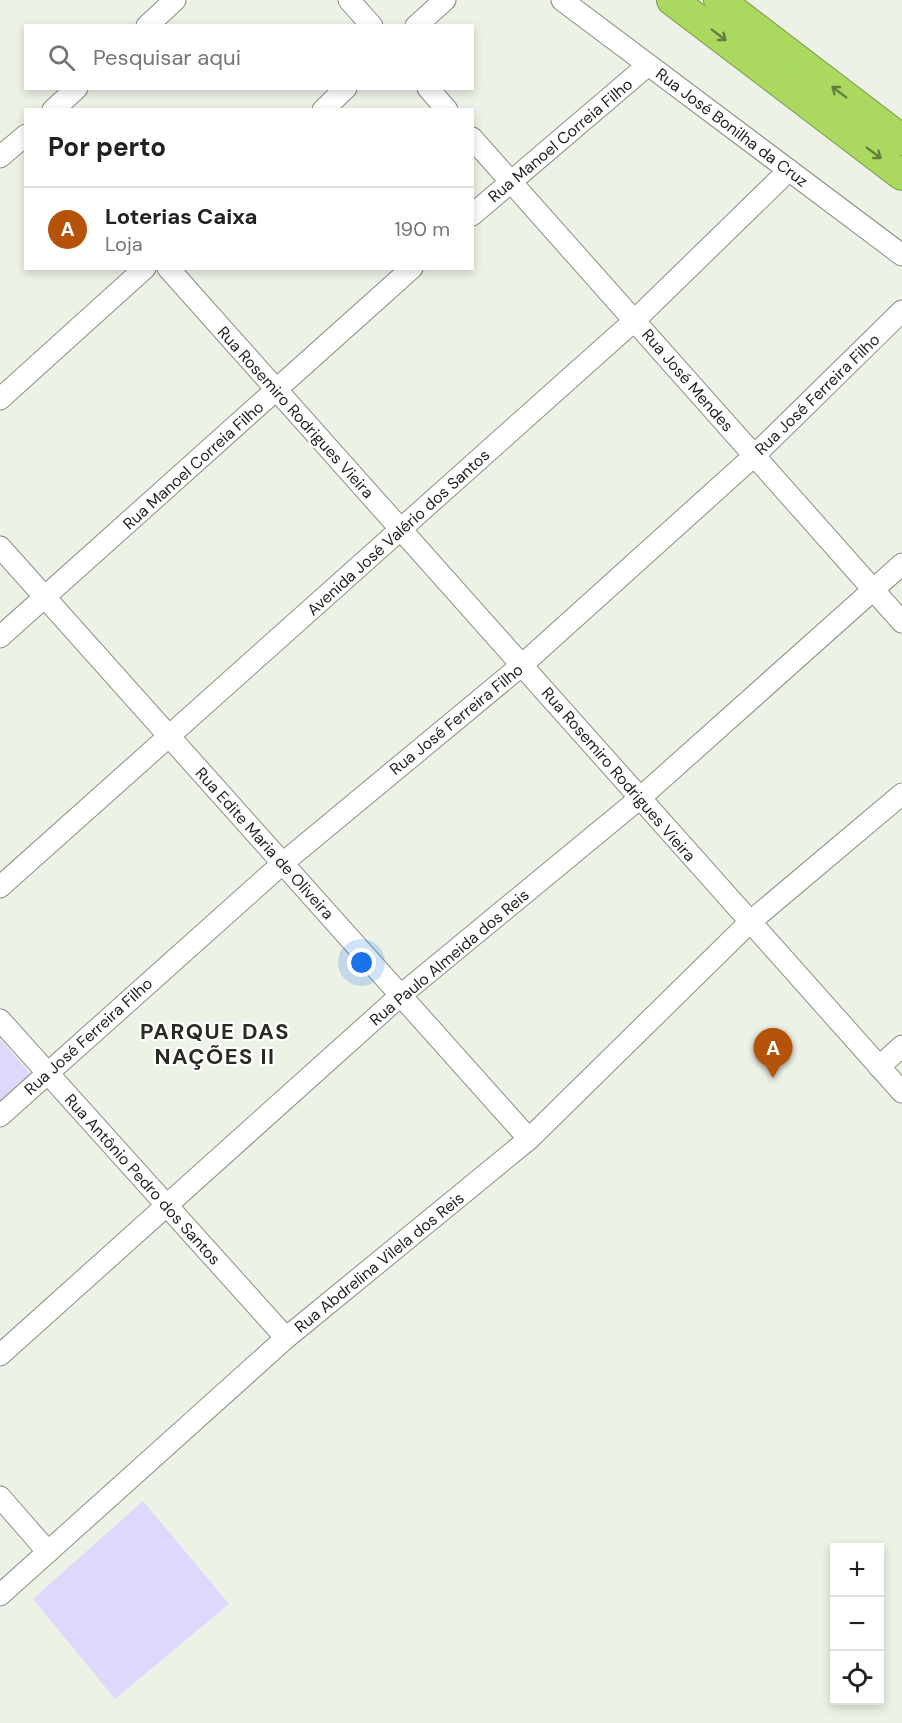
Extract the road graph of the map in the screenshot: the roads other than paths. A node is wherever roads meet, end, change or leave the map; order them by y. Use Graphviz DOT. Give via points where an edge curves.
graph roads {
  1 [pos="175,0"];
  2 [pos="349,0"];
  3 [pos="445,0"];
  4 [pos="562,0"];
  5 [pos="672,0"];
  6 [pos="719,0"];
  7 [pos="149,24"];
  8 [pos="370,24"];
  9 [pos="419,24"];
  10 [pos="648,65"];
  11 [pos="75,90"];
  12 [pos="344,90"];
  13 [pos="430,90"];
  14 [pos="56,108"];
  15 [pos="325,108"];
  16 [pos="445,108"];
  17 [pos="24,137"];
  18 [pos="474,140"];
  19 [pos="902,140"];
  20 [pos="0,158"];
  21 [pos="789,170"];
  22 [pos="902,175"];
  23 [pos="510,181"];
  24 [pos="474,212"];
  25 [pos="902,255"];
  26 [pos="143,270"];
  27 [pos="170,270"];
  28 [pos="410,270"];
  29 [pos="902,311"];
  30 [pos="635,320"];
  31 [pos="276,390"];
  32 [pos="0,399"];
  33 [pos="755,455"];
  34 [pos="400,529"];
  35 [pos="0,547"];
  36 [pos="902,564"];
  37 [pos="873,590"];
  38 [pos="44,597"];
  39 [pos="902,622"];
  40 [pos="0,637"];
  41 [pos="522,664"];
  42 [pos="168,736"];
  43 [pos="902,794"];
  44 [pos="640,798"];
  45 [pos="282,863"];
  46 [pos="0,886"];
  47 [pos="750,922"];
  48 [pos="401,995"];
  49 [pos="0,1020"];
  50 [pos="902,1046"];
  51 [pos="879,1067"];
  52 [pos="48,1072"];
  53 [pos="902,1092"];
  54 [pos="0,1116"];
  55 [pos="529,1138"];
  56 [pos="167,1205"];
  57 [pos="286,1338"];
  58 [pos="0,1355"];
  59 [pos="0,1497"];
  60 [pos="48,1552"];
  61 [pos="0,1595"];
  1 -- 7 [label="street"];
  2 -- 8 [label="street"];
  3 -- 9 [label="street"];
  4 -- 10 [label="street, Rua José Bonilha da Cruz"];
  5 -- 22 [label="highway, one-way"];
  19 -- 6 [label="highway, one-way"];
  10 -- 21 [label="street, Rua José Bonilha da Cruz"];
  10 -- 23 [label="street, Rua Manoel Correia Filho"];
  11 -- 14 [label="street"];
  12 -- 15 [label="street"];
  13 -- 16 [label="street"];
  17 -- 20 [label="street"];
  18 -- 23 [label="street, Rua José Mendes"];
  21 -- 25 [label="street, Rua José Bonilha da Cruz"];
  21 -- 30 [label="street, Avenida José Valério dos Santos"];
  23 -- 24 [label="street, Rua Manoel Correia Filho"];
  23 -- 30 [label="street, Rua José Mendes"];
  26 -- 32 [label="street"];
  27 -- 31 [label="street, Rua Rosemiro Rodrigues Vieira"];
  28 -- 31 [label="street, Rua Manoel Correia Filho"];
  29 -- 33 [label="street, Rua José Ferreira Filho"];
  30 -- 33 [label="street, Rua José Mendes"];
  30 -- 34 [label="street, Avenida José Valério dos Santos"];
  31 -- 34 [label="street, Rua Rosemiro Rodrigues Vieira"];
  31 -- 38 [label="street, Rua Manoel Correia Filho"];
  33 -- 37 [label="street, Rua José Mendes"];
  33 -- 41 [label="street, Rua José Ferreira Filho"];
  34 -- 41 [label="street, Rua Rosemiro Rodrigues Vieira"];
  34 -- 42 [label="street, Avenida José Valério dos Santos"];
  35 -- 38 [label="street, Rua Edite Maria de Oliveira"];
  36 -- 37 [label="street, Rua Paulo Almeida dos Reis"];
  37 -- 39 [label="street, Rua José Mendes"];
  37 -- 44 [label="street, Rua Paulo Almeida dos Reis"];
  38 -- 40 [label="street, Rua Manoel Correia Filho"];
  38 -- 42 [label="street, Rua Edite Maria de Oliveira"];
  41 -- 44 [label="street, Rua Rosemiro Rodrigues Vieira"];
  41 -- 45 [label="street, Rua José Ferreira Filho"];
  42 -- 45 [label="street, Rua Edite Maria de Oliveira"];
  42 -- 46 [label="street, Avenida José Valério dos Santos"];
  43 -- 47 [label="street, Rua Abdrelina Vilela dos Reis"];
  44 -- 47 [label="street, Rua Rosemiro Rodrigues Vieira"];
  44 -- 48 [label="street, Rua Paulo Almeida dos Reis"];
  45 -- 48 [label="street, Rua Edite Maria de Oliveira"];
  45 -- 52 [label="street, Rua José Ferreira Filho"];
  47 -- 51 [label="street, Rua Rosemiro Rodrigues Vieira"];
  47 -- 55 [label="street, Rua Abdrelina Vilela dos Reis"];
  48 -- 55 [label="street, Rua Edite Maria de Oliveira"];
  48 -- 56 [label="street, Rua Paulo Almeida dos Reis"];
  49 -- 52 [label="street, Rua Antônio Pedro dos Santos"];
  50 -- 51 [label="street"];
  51 -- 53 [label="street, Rua Rosemiro Rodrigues Vieira"];
  52 -- 54 [label="street, Rua José Ferreira Filho"];
  52 -- 56 [label="street, Rua Antônio Pedro dos Santos"];
  55 -- 57 [label="street, Rua Abdrelina Vilela dos Reis"];
  56 -- 57 [label="street, Rua Antônio Pedro dos Santos"];
  56 -- 58 [label="street, Rua Paulo Almeida dos Reis"];
  57 -- 60 [label="street, Rua Abdrelina Vilela dos Reis"];
  59 -- 60 [label="street"];
  60 -- 61 [label="street, Rua Abdrelina Vilela dos Reis"];
}
